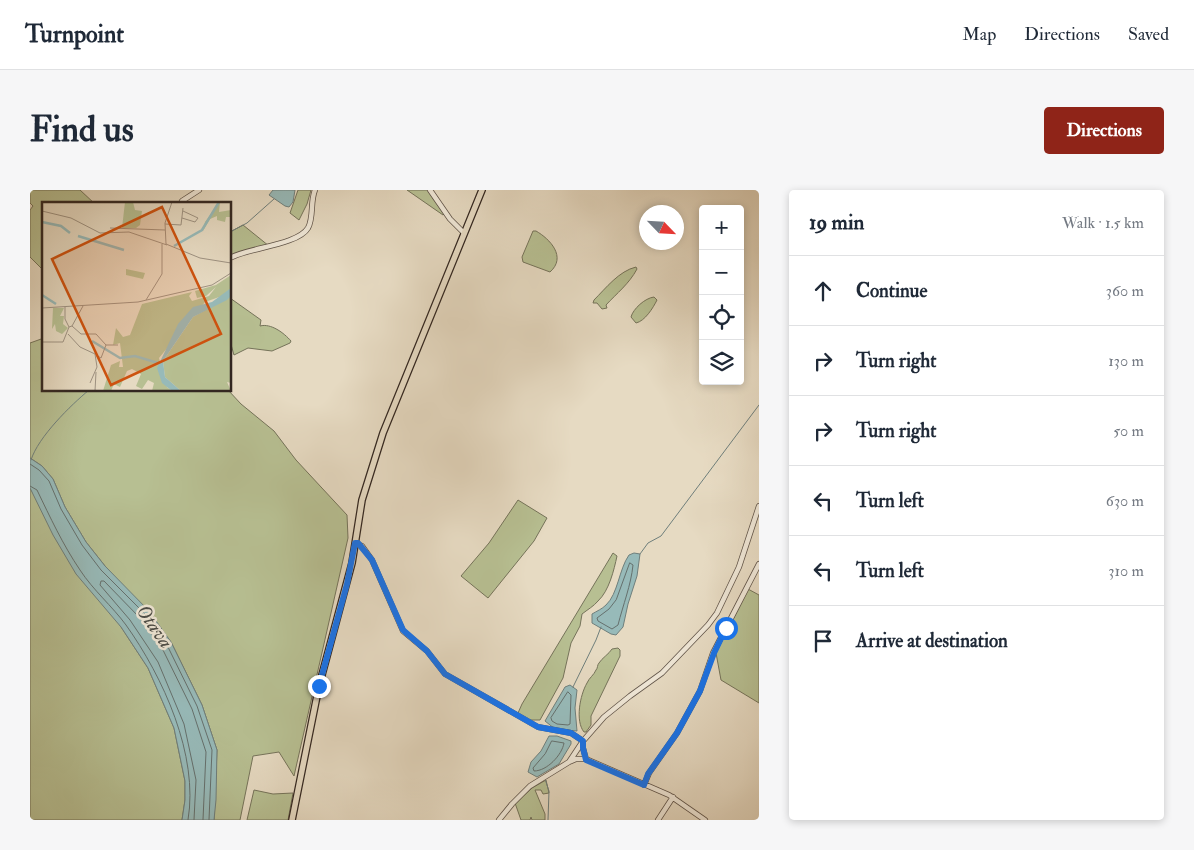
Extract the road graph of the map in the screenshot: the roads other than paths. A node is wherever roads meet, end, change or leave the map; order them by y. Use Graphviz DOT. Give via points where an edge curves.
graph roads {
  1 [pos="199,190"];
  2 [pos="316,190"];
  3 [pos="430,190"];
  4 [pos="482,190"];
  5 [pos="183,202"];
  6 [pos="464,233"];
  7 [pos="231,256"];
  8 [pos="759,506"];
  9 [pos="355,543"];
  10 [pos="759,564"];
  11 [pos="583,741"];
  12 [pos="586,760"];
  13 [pos="569,762"];
  14 [pos="644,785"];
  15 [pos="673,798"];
  16 [pos="292,820"];
  17 [pos="499,820"];
  18 [pos="658,820"];
  19 [pos="705,820"];
  1 -- 5 [label="street"];
  2 -- 7 [label="street" via="305,232 280,243"];
  3 -- 6 [label="street"];
  4 -- 6 [label="main road"];
  6 -- 9 [label="main road" via="383,434 362,500"];
  8 -- 11 [label="street" via="740,567 717,613 662,673 604,717"];
  9 -- 11 [label="street" via="362,546 372,560 403,630 427,651 445,674 538,727 571,733"];
  9 -- 16 [label="main road" via="319,686"];
  10 -- 14 [label="street" via="714,653 700,691"];
  11 -- 12 [label="street"];
  11 -- 13 [label="street"];
  12 -- 13 [label="street"];
  12 -- 14 [label="street"];
  13 -- 17 [label="street" via="530,786"];
  14 -- 15 [label="street"];
  15 -- 18 [label="street"];
  15 -- 19 [label="street"];
}
